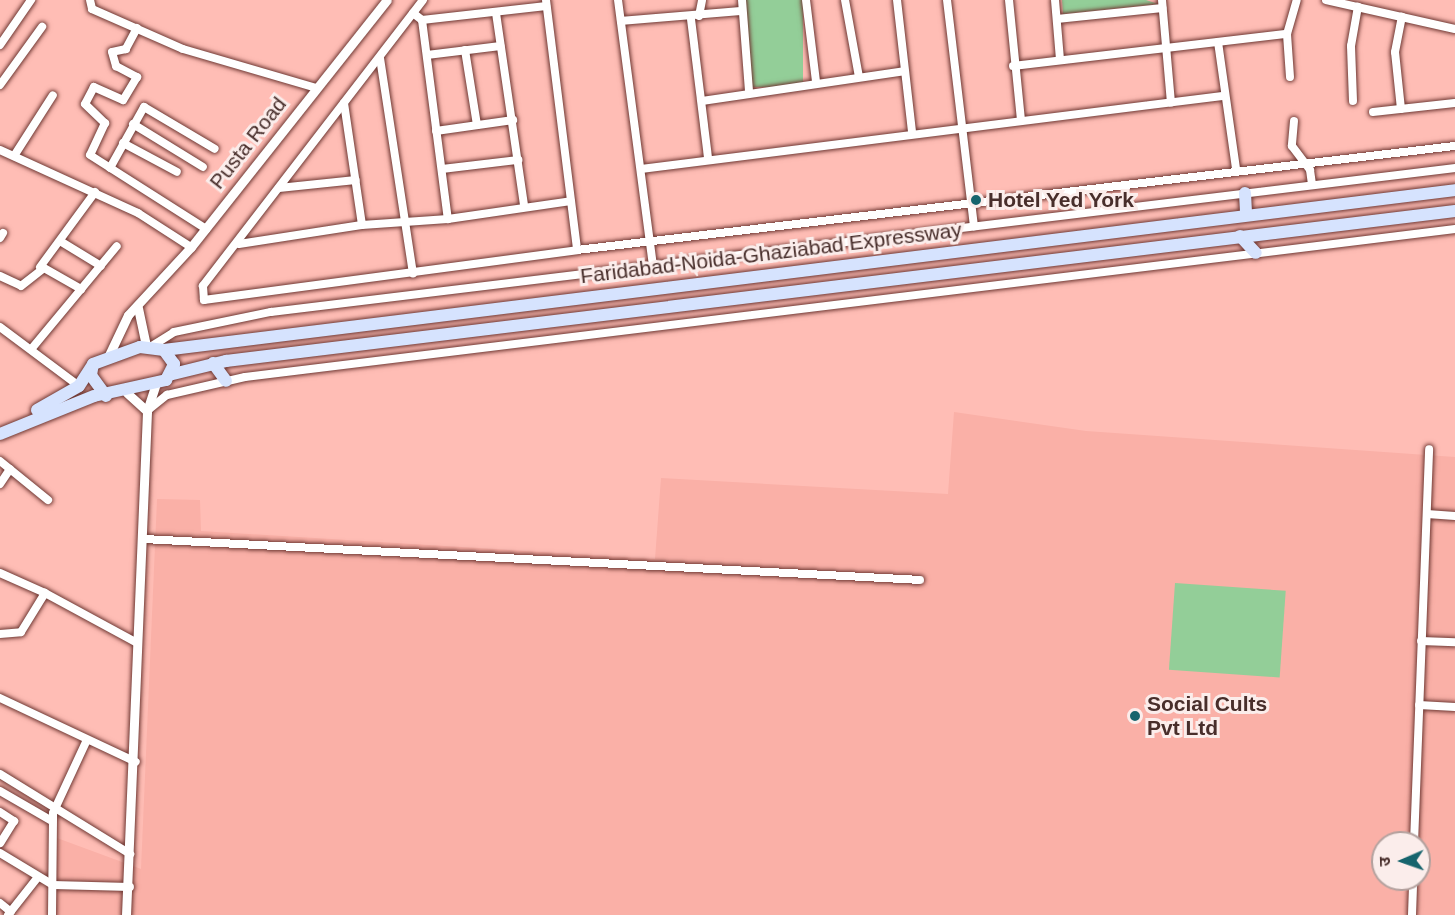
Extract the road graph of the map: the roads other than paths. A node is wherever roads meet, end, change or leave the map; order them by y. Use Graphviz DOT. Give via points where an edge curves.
graph roads {
  1 [pos="31,0"];
  2 [pos="90,0"];
  3 [pos="387,0"];
  4 [pos="423,0"];
  5 [pos="618,0"];
  6 [pos="702,0"];
  7 [pos="742,0"];
  8 [pos="806,0"];
  9 [pos="845,0"];
  10 [pos="897,0"];
  11 [pos="947,0"];
  12 [pos="1009,0"];
  13 [pos="1055,0"];
  14 [pos="1297,0"];
  15 [pos="1326,0"];
  16 [pos="546,3"];
  17 [pos="1162,4"];
  18 [pos="1358,8"];
  19 [pos="740,11"];
  20 [pos="413,13"];
  21 [pos="496,13"];
  22 [pos="1402,17"];
  23 [pos="695,18"];
  24 [pos="1056,19"];
  25 [pos="422,21"];
  26 [pos="621,21"];
  27 [pos="42,27"];
  28 [pos="137,28"];
  29 [pos="1455,29"];
  30 [pos="1287,34"];
  31 [pos="1218,42"];
  32 [pos="0,45"];
  33 [pos="500,46"];
  34 [pos="1166,46"];
  35 [pos="465,50"];
  36 [pos="428,56"];
  37 [pos="380,58"];
  38 [pos="1060,60"];
  39 [pos="1013,66"];
  40 [pos="904,71"];
  41 [pos="859,77"];
  42 [pos="1290,77"];
  43 [pos="816,82"];
  44 [pos="0,85"];
  45 [pos="316,88"];
  46 [pos="749,92"];
  47 [pos="53,95"];
  48 [pos="1222,96"];
  49 [pos="702,101"];
  50 [pos="1353,101"];
  51 [pos="344,103"];
  52 [pos="1455,103"];
  53 [pos="1171,104"];
  54 [pos="1401,109"];
  55 [pos="1374,112"];
  56 [pos="513,120"];
  57 [pos="1021,120"];
  58 [pos="1294,121"];
  59 [pos="133,124"];
  60 [pos="477,125"];
  61 [pos="962,128"];
  62 [pos="436,131"];
  63 [pos="912,131"];
  64 [pos="123,143"];
  65 [pos="1455,146"];
  66 [pos="215,149"];
  67 [pos="0,150"];
  68 [pos="14,156"];
  69 [pos="708,158"];
  70 [pos="518,160"];
  71 [pos="1304,164"];
  72 [pos="203,167"];
  73 [pos="110,168"];
  74 [pos="1455,168"];
  75 [pos="442,169"];
  76 [pos="641,169"];
  77 [pos="1236,169"];
  78 [pos="177,172"];
  79 [pos="356,180"];
  80 [pos="1312,185"];
  81 [pos="279,188"];
  82 [pos="1455,190"];
  83 [pos="95,192"];
  84 [pos="1245,193"];
  85 [pos="571,201"];
  86 [pos="972,202"];
  87 [pos="524,206"];
  88 [pos="1455,211"];
  89 [pos="1246,215"];
  90 [pos="448,219"];
  91 [pos="407,223"];
  92 [pos="362,225"];
  93 [pos="974,226"];
  94 [pos="206,229"];
  95 [pos="1455,229"];
  96 [pos="1240,236"];
  97 [pos="60,241"];
  98 [pos="650,242"];
  99 [pos="239,244"];
  100 [pos="117,246"];
  101 [pos="191,247"];
  102 [pos="577,250"];
  103 [pos="1256,253"];
  104 [pos="653,265"];
  105 [pos="100,266"];
  106 [pos="40,267"];
  107 [pos="413,273"];
  108 [pos="0,276"];
  109 [pos="81,289"];
  110 [pos="138,308"];
  111 [pos="0,327"];
  112 [pos="174,332"];
  113 [pos="33,347"];
  114 [pos="154,347"];
  115 [pos="109,355"];
  116 [pos="213,363"];
  117 [pos="93,364"];
  118 [pos="173,375"];
  119 [pos="226,381"];
  120 [pos="156,383"];
  121 [pos="79,386"];
  122 [pos="127,393"];
  123 [pos="106,396"];
  124 [pos="147,411"];
  125 [pos="0,426"];
  126 [pos="0,434"];
  127 [pos="1429,449"];
  128 [pos="0,461"];
  129 [pos="10,470"];
  130 [pos="0,484"];
  131 [pos="48,500"];
  132 [pos="1427,514"];
  133 [pos="1455,516"];
  134 [pos="144,539"];
  135 [pos="0,573"];
  136 [pos="920,580"];
  137 [pos="45,593"];
  138 [pos="0,634"];
  139 [pos="1421,641"];
  140 [pos="1455,642"];
  141 [pos="138,643"];
  142 [pos="0,698"];
  143 [pos="1419,705"];
  144 [pos="1455,707"];
  145 [pos="86,742"];
  146 [pos="136,762"];
  147 [pos="0,774"];
  148 [pos="0,791"];
  149 [pos="55,807"];
  150 [pos="0,812"];
  151 [pos="52,821"];
  152 [pos="1414,831"];
  153 [pos="0,843"];
  154 [pos="0,853"];
  155 [pos="130,854"];
  156 [pos="38,877"];
  157 [pos="53,885"];
  158 [pos="129,886"];
  159 [pos="1413,891"];
  160 [pos="0,903"];
  161 [pos="9,913"];
  162 [pos="52,915"];
  163 [pos="126,915"];
  164 [pos="1412,915"];
  1 -- 32 [label="street"];
  2 -- 28 [label="street" via="92,9"];
  3 -- 45 [label="street, Pusta Road"];
  4 -- 20 [label="street"];
  5 -- 26 [label="street"];
  6 -- 23 [label="street"];
  7 -- 19 [label="street"];
  8 -- 43 [label="street"];
  9 -- 41 [label="street"];
  10 -- 40 [label="street"];
  11 -- 61 [label="street"];
  12 -- 39 [label="street"];
  13 -- 24 [label="street"];
  14 -- 30 [label="street"];
  15 -- 18 [label="street"];
  16 -- 21 [label="street"];
  16 -- 85 [label="street"];
  17 -- 24 [label="street"];
  17 -- 34 [label="street"];
  18 -- 22 [label="street"];
  18 -- 50 [label="street" via="1351,46"];
  19 -- 23 [label="street"];
  19 -- 46 [label="street"];
  20 -- 25 [label="street"];
  20 -- 37 [label="street"];
  21 -- 25 [label="street"];
  21 -- 33 [label="street"];
  22 -- 29 [label="street"];
  22 -- 54 [label="street" via="1395,52"];
  23 -- 26 [label="street"];
  23 -- 49 [label="street"];
  24 -- 38 [label="street"];
  25 -- 36 [label="street"];
  26 -- 76 [label="street"];
  27 -- 44 [label="street"];
  28 -- 45 [label="street" via="183,49"];
  28 -- 73 [label="street" via="126,49 112,52 116,66 137,77 123,100 94,87 85,104 105,123 90,155"];
  30 -- 31 [label="street"];
  30 -- 42 [label="street"];
  31 -- 34 [label="street"];
  31 -- 48 [label="street"];
  33 -- 35 [label="street"];
  33 -- 56 [label="street"];
  34 -- 38 [label="street"];
  34 -- 53 [label="street"];
  35 -- 36 [label="street"];
  35 -- 60 [label="street"];
  36 -- 62 [label="street"];
  37 -- 51 [label="street"];
  37 -- 91 [label="street"];
  38 -- 39 [label="street"];
  39 -- 57 [label="street"];
  40 -- 41 [label="street"];
  40 -- 63 [label="street"];
  41 -- 43 [label="street"];
  43 -- 46 [label="street"];
  45 -- 94 [label="street, Pusta Road"];
  46 -- 49 [label="street"];
  47 -- 68 [label="street"];
  48 -- 53 [label="street"];
  48 -- 77 [label="street"];
  49 -- 69 [label="street"];
  51 -- 79 [label="street"];
  51 -- 81 [label="street"];
  52 -- 54 [label="street"];
  53 -- 57 [label="street"];
  54 -- 55 [label="street"];
  56 -- 60 [label="street"];
  56 -- 70 [label="street"];
  57 -- 61 [label="street"];
  58 -- 71 [label="street" via="1292,146"];
  59 -- 64 [label="street"];
  59 -- 66 [label="street" via="146,107"];
  59 -- 72 [label="street"];
  60 -- 62 [label="street"];
  61 -- 63 [label="street"];
  61 -- 86 [label="street"];
  62 -- 75 [label="street"];
  63 -- 69 [label="street"];
  64 -- 73 [label="street"];
  64 -- 78 [label="street"];
  65 -- 71 [label="street"];
  67 -- 68 [label="street"];
  68 -- 83 [label="street"];
  69 -- 76 [label="street"];
  70 -- 75 [label="street"];
  70 -- 87 [label="street"];
  71 -- 77 [label="street"];
  71 -- 80 [label="street"];
  73 -- 94 [label="street"];
  74 -- 80 [label="street"];
  75 -- 90 [label="street"];
  76 -- 98 [label="street"];
  77 -- 86 [label="street"];
  79 -- 81 [label="street"];
  79 -- 92 [label="street"];
  80 -- 84 [label="street"];
  81 -- 99 [label="street"];
  82 -- 89 [label="main road, Faridabad-Noida-Ghaziabad Expressway"];
  83 -- 97 [label="street"];
  83 -- 101 [label="street"];
  84 -- 89 [label="main road"];
  84 -- 93 [label="street"];
  85 -- 87 [label="street"];
  85 -- 102 [label="street"];
  86 -- 93 [label="street"];
  86 -- 98 [label="street"];
  87 -- 90 [label="street"];
  88 -- 96 [label="main road, Faridabad-Noida-Ghaziabad Expressway"];
  89 -- 114 [label="main road, Faridabad-Noida-Ghaziabad Expressway"];
  90 -- 91 [label="street"];
  91 -- 92 [label="street"];
  91 -- 107 [label="street"];
  92 -- 99 [label="street"];
  93 -- 104 [label="street"];
  94 -- 101 [label="street, Pusta Road"];
  95 -- 103 [label="street"];
  96 -- 103 [label="main road"];
  96 -- 116 [label="main road, Faridabad-Noida-Ghaziabad Expressway"];
  97 -- 105 [label="street"];
  97 -- 106 [label="street"];
  98 -- 102 [label="street"];
  98 -- 104 [label="street"];
  99 -- 107 [label="street" via="203,286 204,300"];
  100 -- 105 [label="street"];
  101 -- 110 [label="street, Pusta Road"];
  102 -- 107 [label="street"];
  103 -- 119 [label="street"];
  104 -- 112 [label="street" via="271,312"];
  105 -- 109 [label="street"];
  106 -- 108 [label="street" via="21,286"];
  106 -- 109 [label="street"];
  109 -- 113 [label="street"];
  110 -- 114 [label="street"];
  110 -- 115 [label="street, Pusta Road" via="115,336"];
  111 -- 113 [label="street"];
  112 -- 114 [label="street"];
  112 -- 114 [label="street"];
  113 -- 121 [label="street"];
  114 -- 115 [label="main road, Faridabad-Noida-Ghaziabad Expressway"];
  114 -- 118 [label="main road" via="174,364"];
  115 -- 117 [label="main road, Faridabad-Noida-Ghaziabad Expressway"];
  116 -- 118 [label="main road, Faridabad-Noida-Ghaziabad Expressway"];
  116 -- 119 [label="main road"];
  117 -- 121 [label="main road"];
  117 -- 123 [label="main road" via="91,375"];
  118 -- 120 [label="main road, Faridabad-Noida-Ghaziabad Expressway"];
  119 -- 124 [label="street" via="167,395"];
  120 -- 122 [label="main road, Faridabad-Noida-Ghaziabad Expressway"];
  120 -- 124 [label="street"];
  121 -- 125 [label="main road"];
  122 -- 123 [label="main road, Faridabad-Noida-Ghaziabad Expressway"];
  122 -- 124 [label="street"];
  123 -- 126 [label="main road, Faridabad-Noida-Ghaziabad Expressway" via="69,405"];
  124 -- 134 [label="street"];
  127 -- 132 [label="street"];
  128 -- 129 [label="street"];
  129 -- 130 [label="street"];
  129 -- 131 [label="street"];
  132 -- 133 [label="street"];
  132 -- 139 [label="street"];
  134 -- 136 [label="street"];
  134 -- 141 [label="street"];
  135 -- 137 [label="street"];
  137 -- 138 [label="street" via="39,596 21,632"];
  137 -- 141 [label="street"];
  139 -- 140 [label="street"];
  139 -- 143 [label="street"];
  141 -- 146 [label="street"];
  142 -- 145 [label="street"];
  143 -- 144 [label="street"];
  143 -- 152 [label="street"];
  145 -- 146 [label="street"];
  145 -- 149 [label="street"];
  146 -- 155 [label="street"];
  147 -- 149 [label="street"];
  148 -- 151 [label="street"];
  149 -- 151 [label="street"];
  149 -- 155 [label="street"];
  150 -- 153 [label="street" via="14,821"];
  151 -- 157 [label="street"];
  154 -- 156 [label="street"];
  155 -- 158 [label="street"];
  156 -- 157 [label="street"];
  156 -- 161 [label="street"];
  157 -- 158 [label="street"];
  157 -- 162 [label="street"];
  158 -- 163 [label="street"];
  159 -- 164 [label="street"];
  160 -- 161 [label="street"];
}
